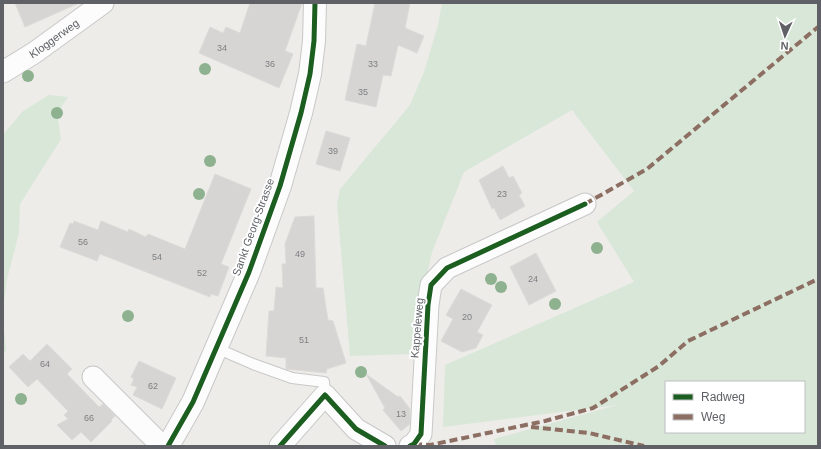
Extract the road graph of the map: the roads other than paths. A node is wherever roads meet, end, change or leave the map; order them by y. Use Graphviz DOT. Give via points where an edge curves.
graph roads {
  1 [pos="103,3"];
  2 [pos="315,3"];
  3 [pos="3,72"];
  4 [pos="585,204"];
  5 [pos="216,348"];
  6 [pos="93,377"];
  7 [pos="325,395"];
  8 [pos="162,446"];
  9 [pos="168,446"];
  10 [pos="280,446"];
  11 [pos="385,446"];
  12 [pos="410,446"];
  1 -- 3 [label="street, Kloggerweg"];
  2 -- 5 [label="street, Sankt Georg-Strasse" via="312,54 299,120 280,186 249,272"];
  4 -- 12 [label="street, Kappeleweg" via="447,268 431,285 421,434"];
  5 -- 7 [label="lane" via="292,378 324,382"];
  5 -- 9 [label="street, Sankt Georg-Strasse" via="193,402"];
  6 -- 8 [label="street"];
  7 -- 10 [label="street"];
  7 -- 11 [label="street" via="356,428"];
}
